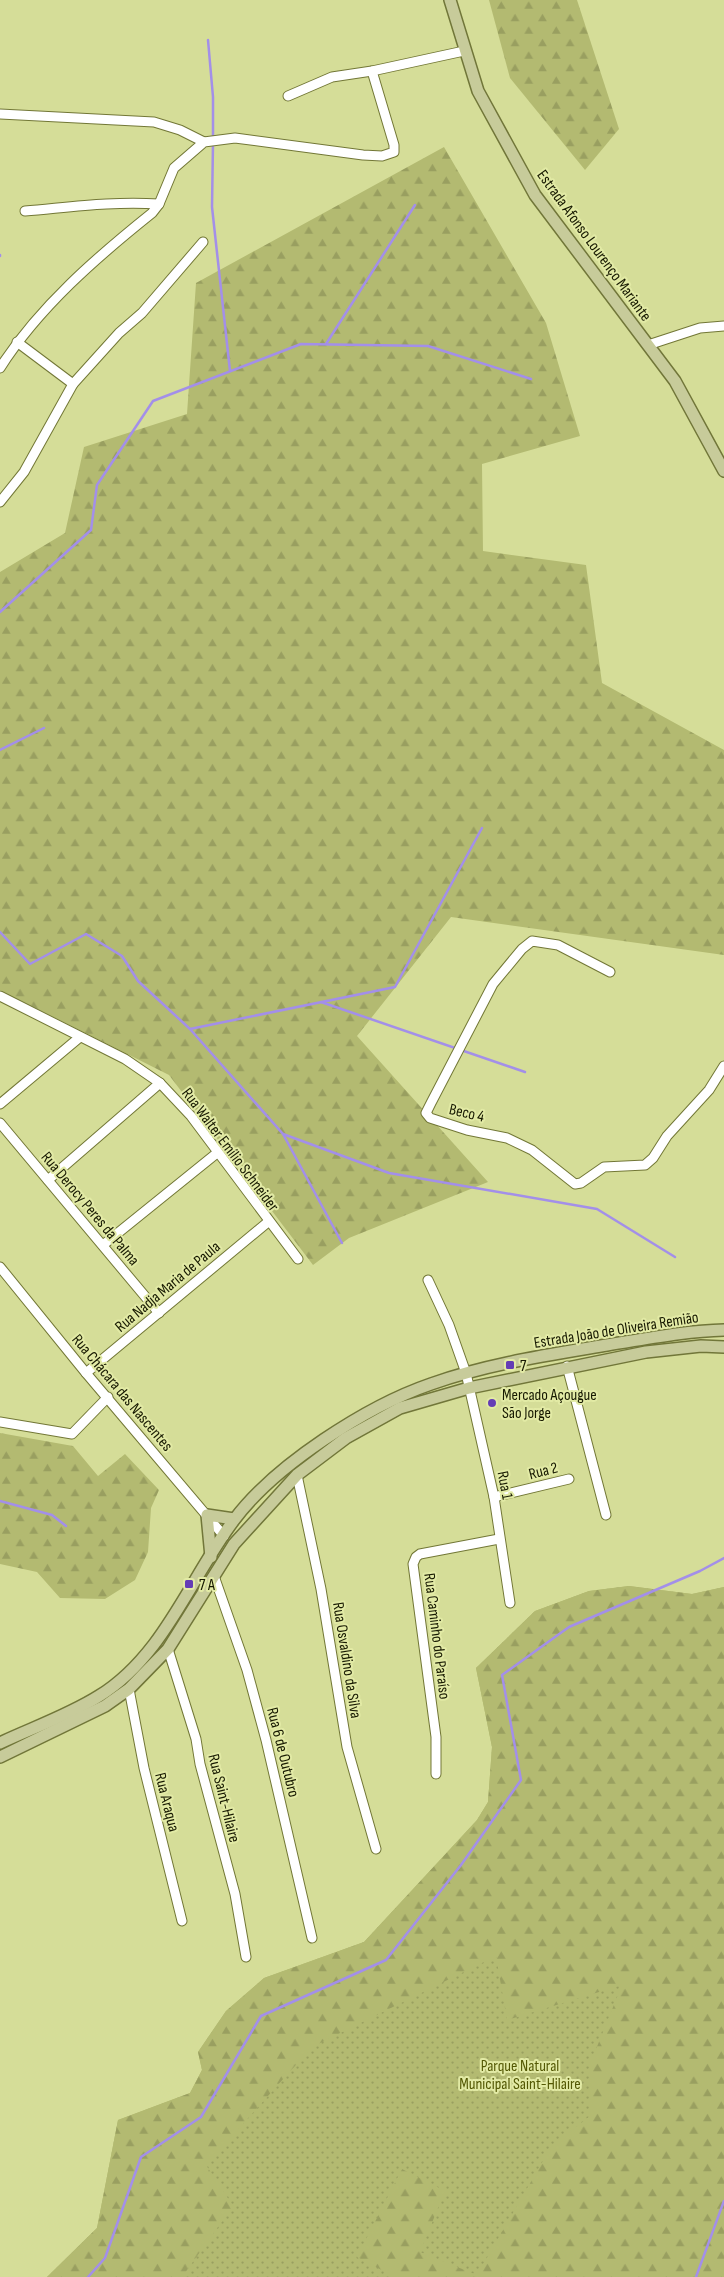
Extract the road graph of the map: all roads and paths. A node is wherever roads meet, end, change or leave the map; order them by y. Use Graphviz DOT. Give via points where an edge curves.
graph roads {
  1 [pos="450,0"];
  2 [pos="464,52"];
  3 [pos="372,71"];
  4 [pos="288,96"];
  5 [pos="0,114"];
  6 [pos="204,142"];
  7 [pos="159,204"];
  8 [pos="26,212"];
  9 [pos="202,242"];
  10 [pos="724,326"];
  11 [pos="17,342"];
  12 [pos="648,345"];
  13 [pos="0,368"];
  14 [pos="73,384"];
  15 [pos="724,471"];
  16 [pos="0,502"];
  17 [pos="610,972"];
  18 [pos="0,996"];
  19 [pos="80,1037"];
  20 [pos="724,1066"];
  21 [pos="160,1083"];
  22 [pos="0,1104"];
  23 [pos="0,1123"];
  24 [pos="217,1153"];
  25 [pos="48,1180"];
  26 [pos="268,1222"];
  27 [pos="103,1245"];
  28 [pos="298,1260"];
  29 [pos="0,1267"];
  30 [pos="428,1280"];
  31 [pos="159,1313"];
  32 [pos="724,1330"];
  33 [pos="724,1347"];
  34 [pos="567,1366"];
  35 [pos="86,1373"];
  36 [pos="466,1373"];
  37 [pos="469,1388"];
  38 [pos="108,1397"];
  39 [pos="0,1414"];
  40 [pos="4,1423"];
  41 [pos="296,1475"];
  42 [pos="569,1478"];
  43 [pos="494,1497"];
  44 [pos="207,1515"];
  45 [pos="606,1515"];
  46 [pos="234,1519"];
  47 [pos="224,1536"];
  48 [pos="500,1539"];
  49 [pos="211,1557"];
  50 [pos="214,1576"];
  51 [pos="510,1603"];
  52 [pos="184,1623"];
  53 [pos="168,1649"];
  54 [pos="130,1689"];
  55 [pos="61,1714"];
  56 [pos="67,1726"];
  57 [pos="0,1743"];
  58 [pos="0,1757"];
  59 [pos="436,1774"];
  60 [pos="376,1850"];
  61 [pos="182,1921"];
  62 [pos="312,1938"];
  63 [pos="246,1957"];
  1 -- 2 [label="main road, Estrada Afonso Lourenço Mariante"];
  2 -- 3 [label="street"];
  2 -- 12 [label="main road, Estrada Afonso Lourenço Mariante" via="478,91 535,195"];
  3 -- 4 [label="street" via="332,77"];
  3 -- 6 [label="street" via="394,145 391,154 363,155 235,138"];
  5 -- 6 [label="street" via="154,122"];
  6 -- 7 [label="street" via="174,168"];
  7 -- 8 [label="street" via="77,204"];
  7 -- 11 [label="street" via="86,269"];
  9 -- 14 [label="street" via="142,313 119,333"];
  10 -- 12 [label="street" via="700,328"];
  11 -- 13 [label="street"];
  11 -- 14 [label="street"];
  12 -- 15 [label="main road, Estrada Afonso Lourenço Mariante" via="675,381"];
  14 -- 16 [label="street" via="24,472"];
  17 -- 20 [label="street, Beco 4" via="558,945 532,940 493,984 426,1113 430,1118 466,1130 507,1138 532,1150 575,1184 604,1167 645,1165"];
  18 -- 19 [label="street, Rua Walter Emílio Schneider"];
  19 -- 21 [label="street, Rua Walter Emílio Schneider"];
  19 -- 22 [label="street"];
  21 -- 24 [label="street, Rua Walter Emílio Schneider" via="191,1116"];
  21 -- 25 [label="street"];
  23 -- 25 [label="street, Rua Derocy Peres da Palma"];
  24 -- 26 [label="street, Rua Walter Emílio Schneider"];
  24 -- 27 [label="street"];
  25 -- 27 [label="street, Rua Derocy Peres da Palma"];
  26 -- 28 [label="street, Rua Walter Emílio Schneider"];
  26 -- 31 [label="street, Rua Nadja Maria de Paula"];
  27 -- 31 [label="street, Rua Derocy Peres da Palma"];
  29 -- 35 [label="street, Rua Chácara das Nascentes"];
  30 -- 36 [label="street, Rua 1" via="449,1324"];
  31 -- 35 [label="street, Rua Nadja Maria de Paula"];
  32 -- 36 [label="main road, Estrada João de Oliveira Remião" via="668,1334"];
  33 -- 34 [label="main road, Estrada João de Oliveira Remião" via="670,1349"];
  34 -- 37 [label="main road, Estrada João de Oliveira Remião"];
  34 -- 45 [label="street"];
  35 -- 38 [label="street, Rua Chácara das Nascentes"];
  36 -- 37 [label="street, Rua 1"];
  36 -- 46 [label="main road, Estrada João de Oliveira Remião" via="396,1398 334,1433 292,1462"];
  37 -- 41 [label="main road, Estrada João de Oliveira Remião" via="400,1408 346,1438"];
  37 -- 43 [label="street, Rua 1"];
  38 -- 40 [label="street" via="72,1434"];
  38 -- 44 [label="street, Rua Chácara das Nascentes"];
  39 -- 40 [label="street"];
  41 -- 47 [label="main road"];
  41 -- 50 [label="main road, Estrada João de Oliveira Remião" via="234,1544"];
  41 -- 60 [label="street, Rua Osvaldino da Silva" via="321,1589 347,1747"];
  42 -- 43 [label="street, Rua 2"];
  43 -- 48 [label="street, Rua 1"];
  44 -- 46 [label="main road"];
  44 -- 47 [label="street, Rua Chácara das Nascentes"];
  44 -- 49 [label="main road"];
  46 -- 47 [label="main road, Estrada João de Oliveira Remião"];
  47 -- 49 [label="main road, Estrada João de Oliveira Remião"];
  47 -- 52 [label="main road"];
  48 -- 51 [label="street, Rua 1"];
  48 -- 59 [label="street, Rua Caminho do Paraíso" via="420,1554 413,1564 436,1738"];
  49 -- 55 [label="main road, Estrada João de Oliveira Remião" via="157,1641 128,1673 99,1696"];
  50 -- 52 [label="main road, Estrada João de Oliveira Remião"];
  50 -- 62 [label="street, Rua 6 de Outubro" via="247,1670 266,1740"];
  52 -- 53 [label="main road, Estrada João de Oliveira Remião"];
  53 -- 54 [label="main road, Estrada João de Oliveira Remião"];
  53 -- 63 [label="street, Rua Saint-Hilaire" via="196,1740 235,1894"];
  54 -- 56 [label="main road, Estrada João de Oliveira Remião"];
  54 -- 61 [label="street, Rua Araqua" via="144,1768"];
  55 -- 56 [label="main road"];
  55 -- 57 [label="main road, Estrada João de Oliveira Remião"];
  56 -- 58 [label="main road, Estrada João de Oliveira Remião"];
}
